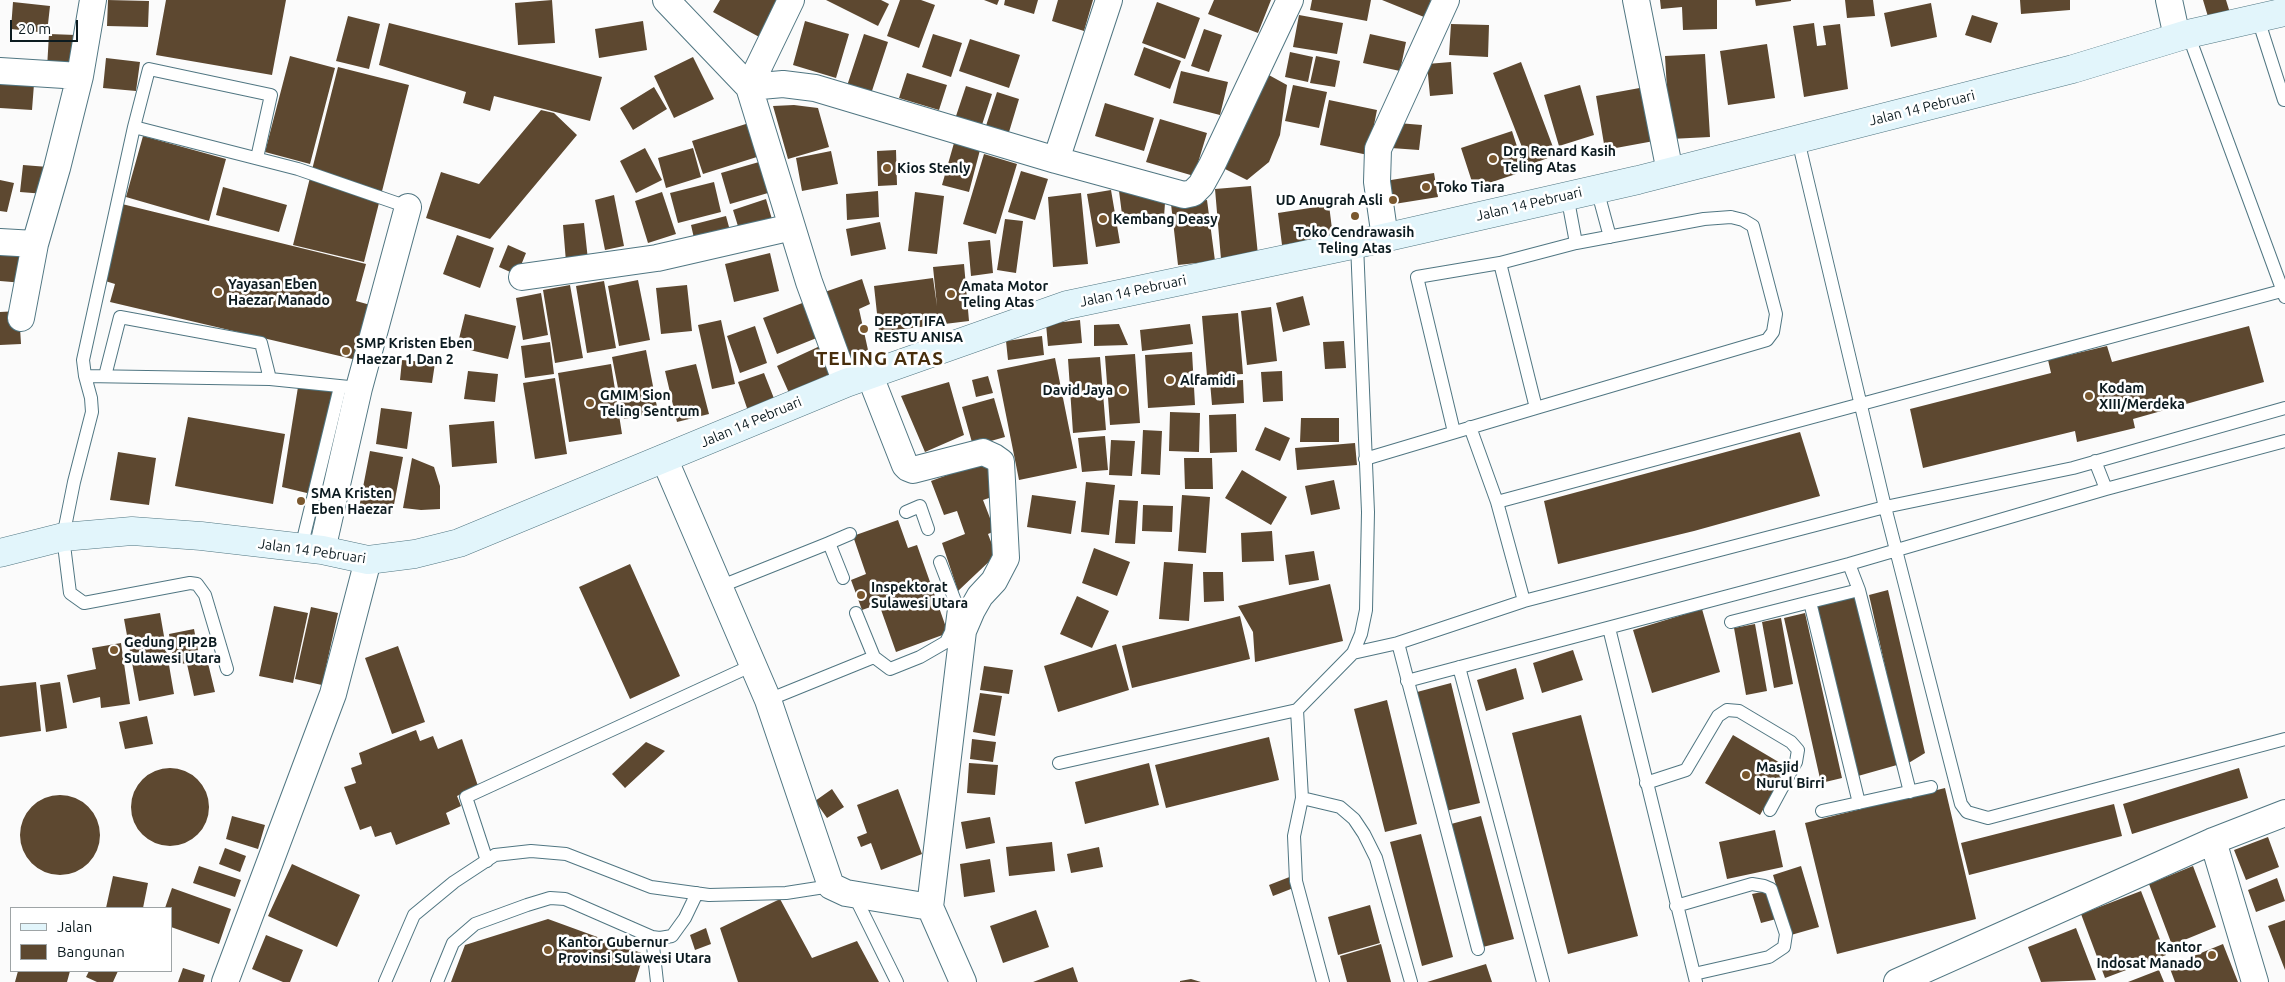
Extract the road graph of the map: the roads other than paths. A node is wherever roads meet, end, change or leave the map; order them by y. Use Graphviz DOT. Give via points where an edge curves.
graph roads {
  1 [pos="93,0"];
  2 [pos="666,0"];
  3 [pos="791,0"];
  4 [pos="1109,0"];
  5 [pos="1290,0"];
  6 [pos="1446,0"];
  7 [pos="1636,0"];
  8 [pos="2169,0"];
  9 [pos="2285,12"];
  10 [pos="2258,19"];
  11 [pos="2183,35"];
  12 [pos="0,71"];
  13 [pos="80,76"];
  14 [pos="749,87"];
  15 [pos="2285,101"];
  16 [pos="134,127"];
  17 [pos="1798,140"];
  18 [pos="257,158"];
  19 [pos="1056,160"];
  20 [pos="1670,172"];
  21 [pos="1597,189"];
  22 [pos="1567,196"];
  23 [pos="408,207"];
  24 [pos="792,227"];
  25 [pos="1610,237"];
  26 [pos="1385,238"];
  27 [pos="0,242"];
  28 [pos="35,244"];
  29 [pos="1357,244"];
  30 [pos="1576,244"];
  31 [pos="1500,263"];
  32 [pos="522,277"];
  33 [pos="2284,293"];
  34 [pos="21,318"];
  35 [pos="85,376"];
  36 [pos="105,376"];
  37 [pos="270,379"];
  38 [pos="858,379"];
  39 [pos="349,387"];
  40 [pos="1861,404"];
  41 [pos="1536,408"];
  42 [pos="2285,408"];
  43 [pos="1470,427"];
  44 [pos="1454,432"];
  45 [pos="2285,442"];
  46 [pos="664,458"];
  47 [pos="1365,458"];
  48 [pos="2095,461"];
  49 [pos="2106,488"];
  50 [pos="1497,502"];
  51 [pos="1885,508"];
  52 [pos="906,512"];
  53 [pos="928,529"];
  54 [pos="850,534"];
  55 [pos="63,537"];
  56 [pos="829,543"];
  57 [pos="312,549"];
  58 [pos="1896,550"];
  59 [pos="0,553"];
  60 [pos="368,560"];
  61 [pos="940,562"];
  62 [pos="1849,564"];
  63 [pos="843,578"];
  64 [pos="720,587"];
  65 [pos="1859,590"];
  66 [pos="1524,601"];
  67 [pos="1810,602"];
  68 [pos="856,613"];
  69 [pos="1731,622"];
  70 [pos="1609,628"];
  71 [pos="1398,643"];
  72 [pos="1353,653"];
  73 [pos="874,657"];
  74 [pos="753,666"];
  75 [pos="1459,666"];
  76 [pos="227,669"];
  77 [pos="1407,681"];
  78 [pos="768,700"];
  79 [pos="1298,710"];
  80 [pos="2285,739"];
  81 [pos="1059,763"];
  82 [pos="1646,783"];
  83 [pos="1931,787"];
  84 [pos="1910,792"];
  85 [pos="1302,798"];
  86 [pos="1859,803"];
  87 [pos="1770,810"];
  88 [pos="1822,811"];
  89 [pos="2285,813"];
  90 [pos="2213,840"];
  91 [pos="486,861"];
  92 [pos="842,890"];
  93 [pos="697,893"];
  94 [pos="1676,906"];
  95 [pos="930,907"];
  96 [pos="652,937"];
  97 [pos="1478,949"];
  98 [pos="1695,978"];
  99 [pos="224,982"];
  100 [pos="385,982"];
  101 [pos="437,982"];
  102 [pos="657,982"];
  103 [pos="897,982"];
  104 [pos="963,982"];
  105 [pos="1323,982"];
  106 [pos="1411,982"];
  107 [pos="1543,982"];
  108 [pos="1897,982"];
  109 [pos="2255,982"];
  1 -- 13 [label="street"];
  2 -- 14 [label="street"];
  3 -- 14 [label="street"];
  4 -- 19 [label="street"];
  5 -- 19 [label="street" via="1212,165 1194,193 1184,195"];
  6 -- 26 [label="street" via="1378,149 1377,182"];
  7 -- 20 [label="street"];
  8 -- 11 [label="street"];
  9 -- 10 [label="main road, Jalan 14 Pebruari"];
  10 -- 11 [label="main road, Jalan 14 Pebruari"];
  10 -- 15 [label="lane"];
  11 -- 17 [label="main road, Jalan 14 Pebruari" via="2073,69"];
  11 -- 33 [label="lane"];
  12 -- 13 [label="street"];
  13 -- 28 [label="street"];
  14 -- 19 [label="street" via="783,84 815,88"];
  14 -- 24 [label="street"];
  16 -- 18 [label="lane"];
  16 -- 18 [label="lane" via="149,69 271,96"];
  16 -- 35 [label="lane" via="82,360"];
  17 -- 20 [label="main road, Jalan 14 Pebruari"];
  17 -- 40 [label="lane"];
  18 -- 23 [label="lane" via="298,168"];
  20 -- 21 [label="main road, Jalan 14 Pebruari"];
  21 -- 22 [label="main road, Jalan 14 Pebruari"];
  21 -- 25 [label="lane"];
  22 -- 26 [label="main road, Jalan 14 Pebruari"];
  22 -- 30 [label="lane"];
  23 -- 39 [label="street"];
  24 -- 32 [label="street" via="657,258"];
  24 -- 38 [label="street" via="809,282"];
  25 -- 30 [label="lane"];
  25 -- 41 [label="lane" via="1704,219 1731,217 1743,220 1753,226 1776,314 1773,332 1761,343"];
  26 -- 29 [label="main road, Jalan 14 Pebruari"];
  27 -- 28 [label="street"];
  28 -- 34 [label="street"];
  29 -- 38 [label="main road, Jalan 14 Pebruari" via="1067,305"];
  29 -- 47 [label="lane"];
  30 -- 31 [label="lane"];
  31 -- 41 [label="lane"];
  31 -- 44 [label="lane" via="1417,277"];
  33 -- 40 [label="lane"];
  35 -- 36 [label="lane"];
  35 -- 55 [label="lane" via="92,412"];
  36 -- 37 [label="lane"];
  36 -- 37 [label="lane" via="120,317 261,343"];
  37 -- 39 [label="lane"];
  38 -- 46 [label="main road, Jalan 14 Pebruari"];
  38 -- 95 [label="street" via="908,468 913,470 983,452 1001,462 1006,558 994,582 976,603 963,630"];
  39 -- 57 [label="street"];
  40 -- 50 [label="lane"];
  40 -- 51 [label="lane"];
  41 -- 43 [label="lane"];
  42 -- 48 [label="lane"];
  43 -- 44 [label="lane"];
  43 -- 50 [label="lane"];
  44 -- 47 [label="lane"];
  45 -- 49 [label="lane"];
  46 -- 60 [label="main road, Jalan 14 Pebruari" via="459,543 415,554"];
  46 -- 64 [label="street"];
  47 -- 72 [label="lane" via="1368,512 1366,610"];
  48 -- 49 [label="lane"];
  48 -- 51 [label="lane"];
  49 -- 58 [label="lane"];
  50 -- 66 [label="lane"];
  51 -- 58 [label="lane"];
  51 -- 66 [label="lane"];
  52 -- 53 [label="lane" via="920,506"];
  54 -- 56 [label="lane"];
  55 -- 57 [label="main road, Jalan 14 Pebruari" via="132,531"];
  55 -- 59 [label="main road, Jalan 14 Pebruari"];
  55 -- 76 [label="lane" via="70,593 84,603 190,583 201,587"];
  56 -- 63 [label="lane"];
  56 -- 64 [label="lane"];
  57 -- 60 [label="main road, Jalan 14 Pebruari"];
  58 -- 62 [label="lane"];
  58 -- 80 [label="lane" via="1961,804 1967,812 1988,818"];
  60 -- 99 [label="street" via="333,694"];
  61 -- 73 [label="lane" via="955,601 951,632 946,642 890,669"];
  62 -- 65 [label="lane"];
  62 -- 70 [label="lane"];
  64 -- 74 [label="street"];
  65 -- 67 [label="lane"];
  65 -- 84 [label="lane"];
  66 -- 71 [label="lane"];
  67 -- 69 [label="lane"];
  67 -- 86 [label="lane"];
  68 -- 73 [label="lane"];
  70 -- 75 [label="lane"];
  70 -- 82 [label="lane"];
  71 -- 72 [label="lane"];
  71 -- 77 [label="lane"];
  72 -- 79 [label="lane"];
  73 -- 78 [label="lane"];
  74 -- 78 [label="street"];
  74 -- 91 [label="lane" via="466,797"];
  75 -- 77 [label="lane"];
  75 -- 107 [label="lane"];
  77 -- 97 [label="lane"];
  78 -- 92 [label="street"];
  79 -- 81 [label="lane"];
  79 -- 85 [label="lane"];
  82 -- 87 [label="lane" via="1686,770 1718,716 1728,710 1739,711 1792,742 1798,750 1796,762"];
  82 -- 94 [label="lane"];
  83 -- 84 [label="lane"];
  84 -- 86 [label="lane"];
  85 -- 105 [label="lane" via="1294,836 1296,880"];
  85 -- 106 [label="lane" via="1340,807 1364,834 1376,858"];
  86 -- 88 [label="lane"];
  89 -- 90 [label="street"];
  90 -- 108 [label="street"];
  90 -- 109 [label="street"];
  91 -- 93 [label="lane" via="495,855 531,851 566,854 651,886"];
  91 -- 100 [label="lane" via="414,915"];
  92 -- 93 [label="lane"];
  92 -- 95 [label="street"];
  92 -- 103 [label="lane"];
  93 -- 96 [label="lane" via="672,936"];
  94 -- 98 [label="lane"];
  94 -- 98 [label="lane" via="1752,884 1764,886 1771,889 1786,934 1784,947 1769,957"];
  95 -- 104 [label="street"];
  96 -- 101 [label="lane" via="565,898 550,898 475,924 453,943"];
  96 -- 102 [label="lane"];
}
